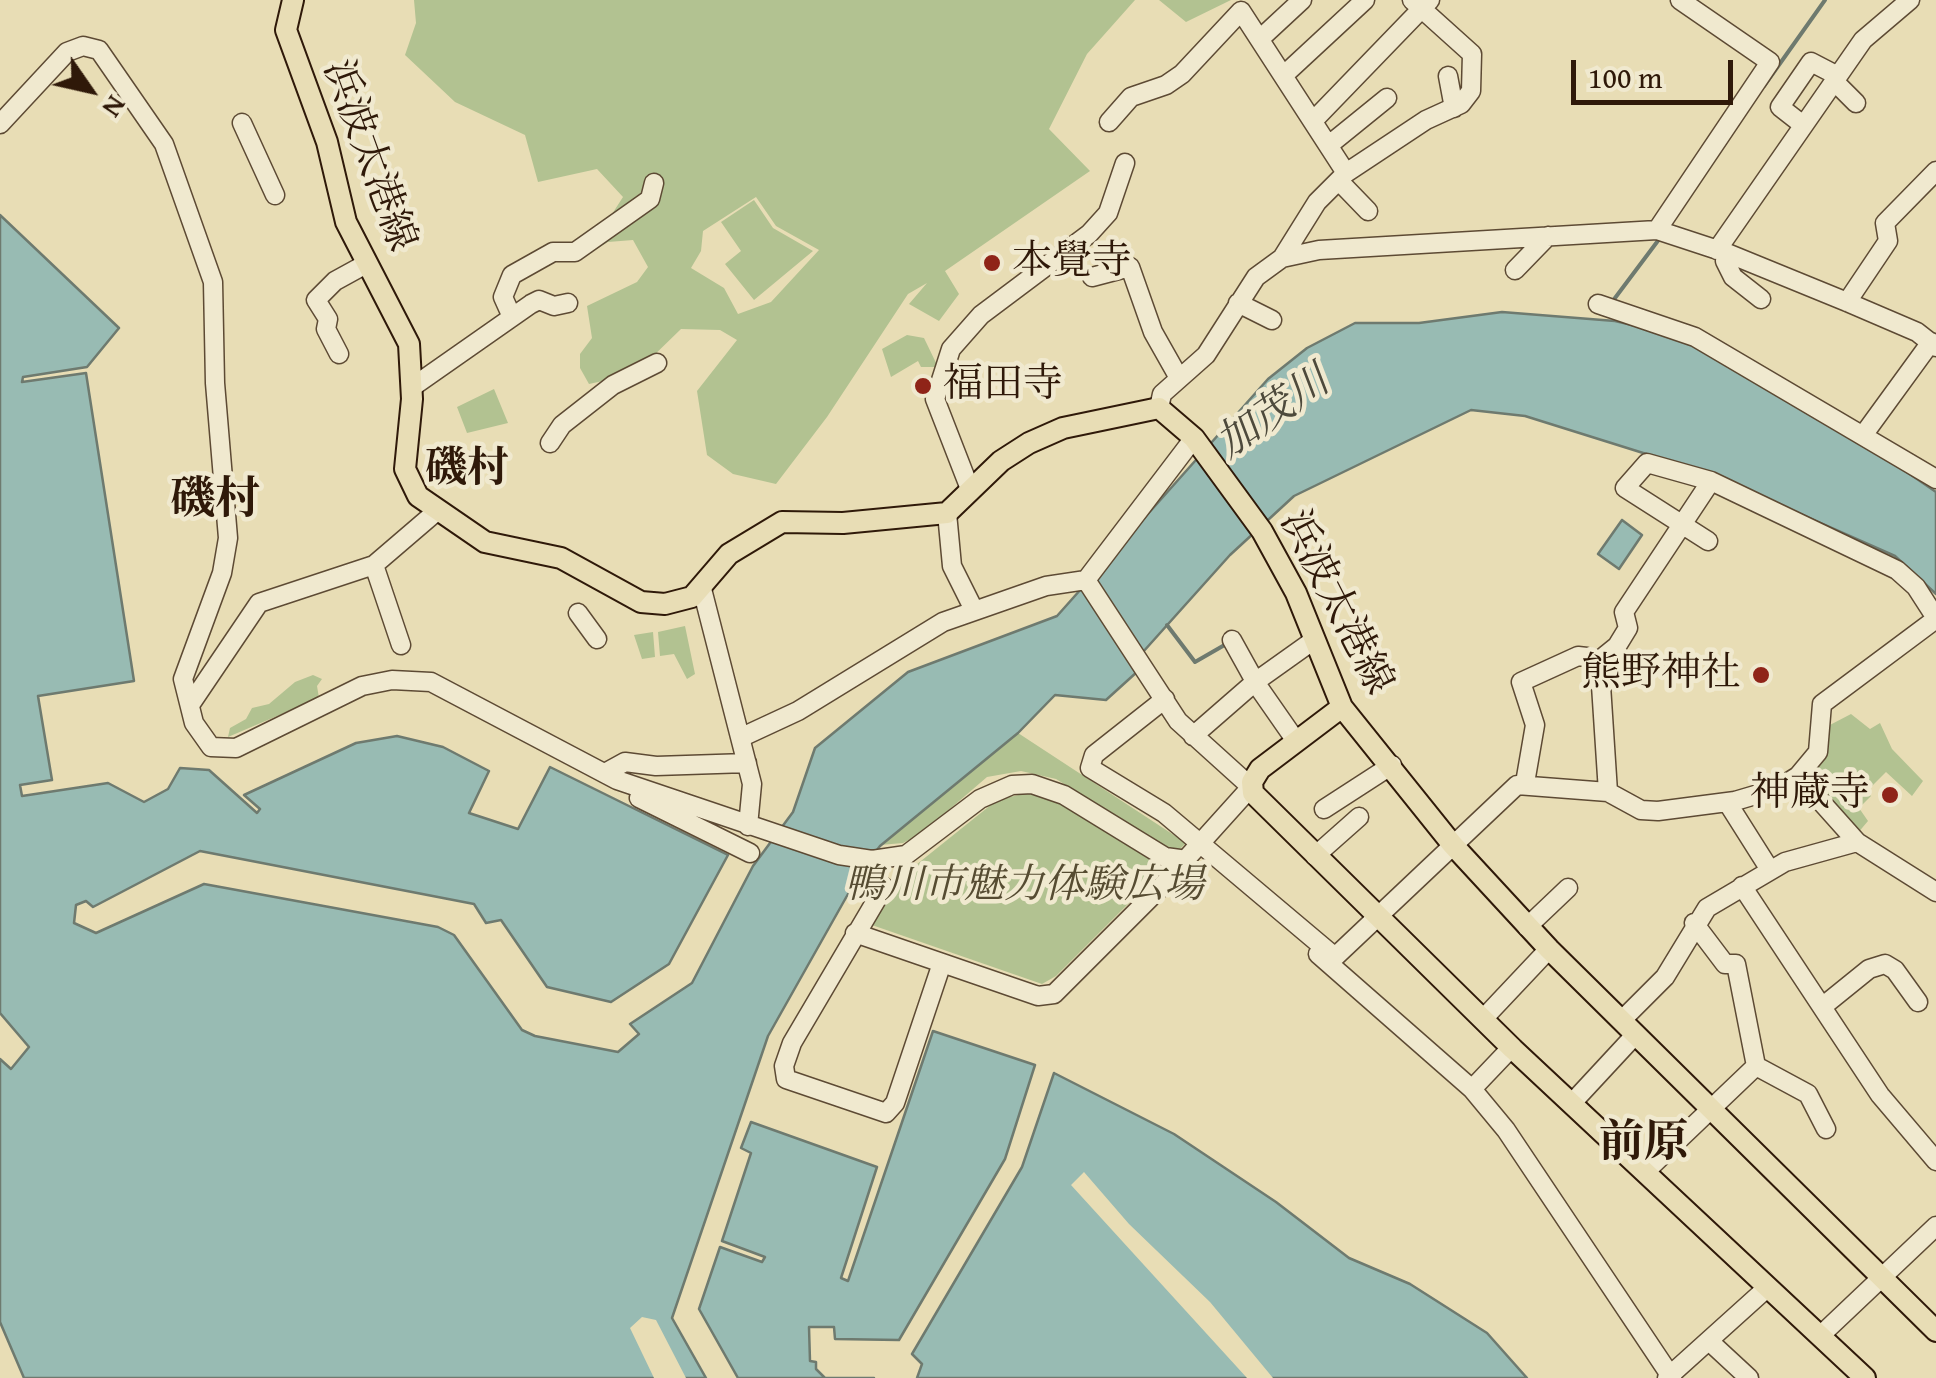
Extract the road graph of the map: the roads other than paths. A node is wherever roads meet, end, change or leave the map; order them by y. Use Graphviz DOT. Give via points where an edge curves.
graph roads {
  1 [pos="293,0"];
  2 [pos="1302,0"];
  3 [pos="1365,0"];
  4 [pos="1680,0"];
  5 [pos="1910,0"];
  6 [pos="1420,3"];
  7 [pos="1888,6"];
  8 [pos="1261,38"];
  9 [pos="1283,76"];
  10 [pos="1448,76"];
  11 [pos="1836,78"];
  12 [pos="1387,98"];
  13 [pos="1856,103"];
  14 [pos="1454,108"];
  15 [pos="1314,120"];
  16 [pos="1109,122"];
  17 [pos="242,123"];
  18 [pos="0,124"];
  19 [pos="1803,125"];
  20 [pos="1329,145"];
  21 [pos="1126,163"];
  22 [pos="1936,171"];
  23 [pos="1342,177"];
  24 [pos="654,183"];
  25 [pos="275,196"];
  26 [pos="1368,211"];
  27 [pos="1666,232"];
  28 [pos="1548,236"];
  29 [pos="1722,251"];
  30 [pos="1282,258"];
  31 [pos="366,264"];
  32 [pos="1515,270"];
  33 [pos="1092,277"];
  34 [pos="1761,300"];
  35 [pos="568,302"];
  36 [pos="1847,302"];
  37 [pos="1238,303"];
  38 [pos="1598,304"];
  39 [pos="512,317"];
  40 [pos="1272,320"];
  41 [pos="1933,344"];
  42 [pos="339,354"];
  43 [pos="1750,354"];
  44 [pos="657,363"];
  45 [pos="1179,378"];
  46 [pos="412,388"];
  47 [pos="1160,408"];
  48 [pos="1868,428"];
  49 [pos="1196,440"];
  50 [pos="550,444"];
  51 [pos="1936,479"];
  52 [pos="1711,481"];
  53 [pos="970,489"];
  54 [pos="437,511"];
  55 [pos="946,514"];
  56 [pos="1682,526"];
  57 [pos="1708,541"];
  58 [pos="374,565"];
  59 [pos="1087,581"];
  60 [pos="702,589"];
  61 [pos="974,610"];
  62 [pos="578,612"];
  63 [pos="1936,619"];
  64 [pos="597,639"];
  65 [pos="1232,640"];
  66 [pos="1314,640"];
  67 [pos="401,645"];
  68 [pos="1596,663"];
  69 [pos="1255,682"];
  70 [pos="1165,700"];
  71 [pos="190,705"];
  72 [pos="1342,707"];
  73 [pos="1193,736"];
  74 [pos="742,737"];
  75 [pos="1296,741"];
  76 [pos="747,763"];
  77 [pos="1392,765"];
  78 [pos="611,776"];
  79 [pos="1798,776"];
  80 [pos="1525,783"];
  81 [pos="1251,787"];
  82 [pos="1608,792"];
  83 [pos="1727,802"];
  84 [pos="1324,809"];
  85 [pos="1359,817"];
  86 [pos="748,826"];
  87 [pos="1858,842"];
  88 [pos="1452,844"];
  89 [pos="1195,851"];
  90 [pos="750,853"];
  91 [pos="1315,856"];
  92 [pos="1770,870"];
  93 [pos="1742,886"];
  94 [pos="884,887"];
  95 [pos="1568,888"];
  96 [pos="1936,892"];
  97 [pos="1377,914"];
  98 [pos="1694,923"];
  99 [pos="1528,927"];
  100 [pos="855,933"];
  101 [pos="1549,950"];
  102 [pos="942,963"];
  103 [pos="1918,1002"];
  104 [pos="1822,1007"];
  105 [pos="1483,1019"];
  106 [pos="1629,1027"];
  107 [pos="1512,1047"];
  108 [pos="1756,1066"];
  109 [pos="1472,1088"];
  110 [pos="1572,1103"];
  111 [pos="1710,1110"];
  112 [pos="1826,1129"];
  113 [pos="1936,1162"];
  114 [pos="1645,1172"];
  115 [pos="1936,1226"];
  116 [pos="1878,1278"];
  117 [pos="1768,1287"];
  118 [pos="1936,1331"];
  119 [pos="1821,1335"];
  120 [pos="1709,1341"];
  121 [pos="1668,1378"];
  122 [pos="1749,1378"];
  123 [pos="1865,1378"];
  1 -- 31 [label="main road, 浜波太港線" via="288,39 326,142 346,222"];
  2 -- 8 [label="street"];
  3 -- 9 [label="street"];
  4 -- 27 [label="street" via="1770,62"];
  5 -- 7 [label="street"];
  6 -- 14 [label="street" via="1472,54 1471,91"];
  6 -- 15 [label="street"];
  7 -- 11 [label="street"];
  8 -- 9 [label="street"];
  8 -- 16 [label="street" via="1241,11 1182,74 1131,96"];
  9 -- 15 [label="street"];
  10 -- 14 [label="street"];
  11 -- 13 [label="street"];
  11 -- 19 [label="street"];
  11 -- 19 [label="street" via="1810,62 1780,108"];
  12 -- 20 [label="street"];
  14 -- 23 [label="street"];
  15 -- 20 [label="street"];
  17 -- 25 [label="street"];
  18 -- 71 [label="street" via="68,52 83,46 99,50 164,144 213,282 228,538 204,630 184,672"];
  19 -- 29 [label="street"];
  20 -- 23 [label="street"];
  21 -- 53 [label="street" via="1108,213 1089,234 981,315 951,349 935,399"];
  22 -- 36 [label="street" via="1885,223 1888,241"];
  23 -- 26 [label="street"];
  23 -- 30 [label="street" via="1317,202"];
  24 -- 39 [label="street" via="650,199 575,252 553,252 512,275 503,297"];
  27 -- 28 [label="street"];
  27 -- 29 [label="street"];
  28 -- 30 [label="street"];
  28 -- 32 [label="street"];
  29 -- 34 [label="street" via="1733,277"];
  29 -- 36 [label="street"];
  30 -- 37 [label="street" via="1256,276"];
  31 -- 42 [label="street" via="316,300"];
  31 -- 46 [label="main road, 浜波太港線" via="405,332"];
  33 -- 45 [label="street" via="1130,267 1153,332"];
  35 -- 39 [label="street" via="539,300"];
  36 -- 41 [label="street"];
  37 -- 40 [label="street"];
  37 -- 45 [label="street" via="1206,355"];
  38 -- 48 [label="street" via="1696,336"];
  39 -- 46 [label="street"];
  41 -- 48 [label="street"];
  43 -- 48 [label="street"];
  44 -- 50 [label="street" via="612,385 562,425"];
  45 -- 47 [label="street" via="1160,397"];
  46 -- 54 [label="main road, 浜波太港線" via="406,469 413,490"];
  47 -- 49 [label="main road, 浜波太港線"];
  47 -- 53 [label="main road" via="1063,428 1000,461"];
  48 -- 51 [label="street"];
  49 -- 59 [label="street"];
  49 -- 66 [label="main road, 浜波太港線" via="1262,531"];
  52 -- 56 [label="street"];
  52 -- 56 [label="street" via="1647,463 1625,488"];
  52 -- 63 [label="street" via="1897,570"];
  53 -- 55 [label="main road"];
  54 -- 58 [label="street"];
  54 -- 60 [label="main road, 浜波太港線" via="485,542 561,558 641,602 676,602"];
  55 -- 60 [label="main road" via="782,522 729,554"];
  55 -- 61 [label="street" via="952,566"];
  56 -- 57 [label="street"];
  56 -- 68 [label="street" via="1624,612 1628,628"];
  58 -- 67 [label="street"];
  58 -- 71 [label="street" via="259,603"];
  59 -- 61 [label="street" via="1046,586"];
  59 -- 70 [label="street"];
  60 -- 74 [label="street"];
  61 -- 74 [label="street" via="918,634 798,712"];
  62 -- 64 [label="street"];
  63 -- 79 [label="street" via="1822,704 1818,752"];
  65 -- 69 [label="street"];
  66 -- 69 [label="street"];
  66 -- 72 [label="main road, 浜波太港線"];
  68 -- 80 [label="street" via="1578,656 1521,682 1535,726"];
  68 -- 82 [label="street"];
  69 -- 73 [label="street"];
  69 -- 75 [label="street"];
  70 -- 73 [label="street"];
  70 -- 89 [label="street" via="1094,755 1090,768 1164,814"];
  71 -- 78 [label="street" via="202,740 222,750 362,686 431,682"];
  72 -- 75 [label="main road"];
  72 -- 77 [label="main road, 浜波太港線"];
  73 -- 81 [label="street"];
  74 -- 76 [label="street"];
  75 -- 81 [label="main road" via="1260,769"];
  76 -- 78 [label="street" via="625,762"];
  76 -- 86 [label="street" via="753,802"];
  77 -- 84 [label="street"];
  77 -- 88 [label="main road, 浜波太港線"];
  78 -- 86 [label="street"];
  78 -- 90 [label="street" via="638,797"];
  79 -- 83 [label="street"];
  79 -- 87 [label="street"];
  80 -- 82 [label="street"];
  80 -- 88 [label="street"];
  81 -- 89 [label="street"];
  81 -- 91 [label="main road"];
  82 -- 83 [label="street" via="1641,810"];
  83 -- 92 [label="street"];
  85 -- 91 [label="street"];
  86 -- 89 [label="street" via="872,860 906,855 994,791 1032,784 1064,795 1164,857"];
  87 -- 92 [label="street"];
  87 -- 96 [label="street"];
  88 -- 97 [label="street"];
  88 -- 99 [label="main road, 浜波太港線"];
  89 -- 97 [label="street" via="1335,957"];
  89 -- 102 [label="street" via="1054,994 1038,996"];
  89 -- 109 [label="street"];
  91 -- 97 [label="main road"];
  92 -- 93 [label="street"];
  93 -- 98 [label="street"];
  93 -- 104 [label="street"];
  94 -- 100 [label="street"];
  95 -- 99 [label="street"];
  97 -- 105 [label="main road"];
  98 -- 106 [label="street"];
  98 -- 108 [label="street" via="1726,964 1736,964"];
  99 -- 101 [label="main road, 浜波太港線"];
  100 -- 102 [label="street"];
  100 -- 102 [label="street" via="792,1042 784,1066 794,1083 886,1113"];
  101 -- 105 [label="street"];
  101 -- 106 [label="main road, 浜波太港線"];
  103 -- 104 [label="street" via="1885,964"];
  104 -- 113 [label="street" via="1880,1095"];
  105 -- 107 [label="main road"];
  106 -- 110 [label="street"];
  106 -- 111 [label="main road, 浜波太港線"];
  107 -- 109 [label="street"];
  107 -- 110 [label="main road"];
  108 -- 111 [label="street"];
  108 -- 112 [label="street" via="1808,1094"];
  109 -- 121 [label="street"];
  110 -- 114 [label="main road"];
  111 -- 114 [label="street"];
  111 -- 116 [label="main road, 浜波太港線"];
  114 -- 117 [label="main road"];
  115 -- 116 [label="street"];
  116 -- 118 [label="main road, 浜波太港線"];
  116 -- 119 [label="street"];
  117 -- 119 [label="main road"];
  117 -- 120 [label="street"];
  119 -- 123 [label="main road"];
  120 -- 121 [label="street"];
  120 -- 122 [label="street"];
}
